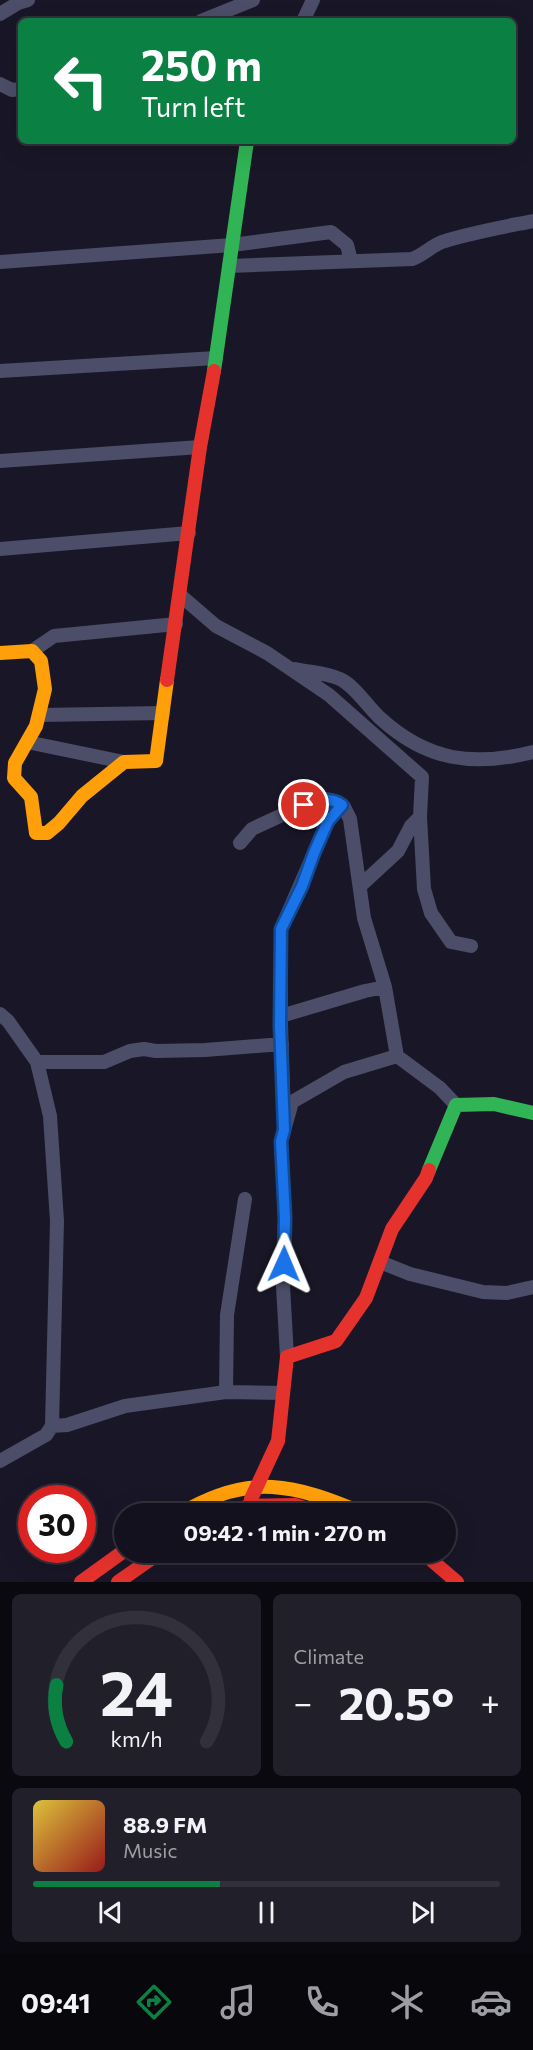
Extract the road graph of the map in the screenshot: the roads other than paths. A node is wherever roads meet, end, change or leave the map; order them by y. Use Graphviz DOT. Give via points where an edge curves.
graph roads {
  1 [pos="28,0"];
  2 [pos="253,0"];
  3 [pos="313,0"];
  4 [pos="0,14"];
  5 [pos="208,18"];
  6 [pos="304,18"];
  7 [pos="0,84"];
  8 [pos="18,89"];
  9 [pos="247,144"];
  10 [pos="533,221"];
  11 [pos="232,245"];
  12 [pos="351,261"];
  13 [pos="0,262"];
  14 [pos="229,266"];
  15 [pos="216,358"];
  16 [pos="0,371"];
  17 [pos="200,447"];
  18 [pos="0,461"];
  19 [pos="189,533"];
  20 [pos="0,549"];
  21 [pos="180,595"];
  22 [pos="176,624"];
  23 [pos="32,651"];
  24 [pos="0,653"];
  25 [pos="290,669"];
  26 [pos="163,713"];
  27 [pos="39,715"];
  28 [pos="27,742"];
  29 [pos="533,752"];
  30 [pos="124,762"];
  31 [pos="342,805"];
  32 [pos="420,817"];
  33 [pos="240,843"];
  34 [pos="360,886"];
  35 [pos="471,946"];
  36 [pos="385,987"];
  37 [pos="0,1014"];
  38 [pos="281,1016"];
  39 [pos="282,1044"];
  40 [pos="397,1056"];
  41 [pos="37,1062"];
  42 [pos="456,1105"];
  43 [pos="533,1113"];
  44 [pos="284,1130"];
  45 [pos="245,1199"];
  46 [pos="380,1262"];
  47 [pos="533,1287"];
  48 [pos="287,1357"];
  49 [pos="226,1392"];
  50 [pos="283,1393"];
  51 [pos="52,1426"];
  52 [pos="0,1461"];
  53 [pos="257,1486"];
  54 [pos="200,1503"];
  55 [pos="249,1503"];
  56 [pos="340,1503"];
  57 [pos="114,1558"];
  58 [pos="145,1563"];
  59 [pos="418,1563"];
  60 [pos="435,1563"];
  61 [pos="81,1582"];
  62 [pos="118,1582"];
  63 [pos="440,1582"];
  64 [pos="457,1582"];
  1 -- 4 [label="street"];
  2 -- 5 [label="street"];
  3 -- 6 [label="street"];
  7 -- 8 [label="street"];
  9 -- 11 [label="street"];
  10 -- 12 [label="street" via="442,241 412,259"];
  11 -- 12 [label="street" via="331,232 347,245"];
  11 -- 13 [label="street"];
  11 -- 14 [label="street"];
  12 -- 14 [label="street"];
  14 -- 15 [label="street"];
  15 -- 16 [label="street"];
  15 -- 17 [label="street"];
  17 -- 18 [label="street"];
  17 -- 19 [label="street"];
  19 -- 20 [label="street"];
  19 -- 21 [label="street"];
  21 -- 22 [label="street"];
  21 -- 25 [label="street" via="216,626"];
  22 -- 23 [label="street" via="54,636"];
  22 -- 26 [label="street"];
  23 -- 24 [label="street"];
  23 -- 27 [label="street" via="41,661 45,689"];
  25 -- 29 [label="street" via="341,679 380,718 432,753 463,759 504,759"];
  25 -- 32 [label="street" via="329,695 422,777"];
  26 -- 27 [label="street"];
  26 -- 30 [label="street" via="156,761"];
  27 -- 28 [label="street"];
  28 -- 30 [label="street"];
  28 -- 30 [label="street" via="15,763 14,778 32,797 36,833 46,833 82,796"];
  31 -- 33 [label="street" via="326,799 304,805 252,829"];
  31 -- 34 [label="street" via="350,819"];
  31 -- 38 [label="street" via="328,821 281,929"];
  32 -- 34 [label="street" via="398,851"];
  32 -- 35 [label="street" via="424,889 431,913 451,942"];
  34 -- 36 [label="street" via="364,918"];
  36 -- 38 [label="street"];
  36 -- 40 [label="street"];
  37 -- 41 [label="street"];
  38 -- 39 [label="street"];
  39 -- 41 [label="street" via="205,1050 144,1049 104,1062"];
  39 -- 44 [label="street"];
  40 -- 42 [label="street"];
  40 -- 44 [label="street" via="344,1072 292,1102"];
  41 -- 51 [label="street" via="50,1116 57,1221"];
  42 -- 43 [label="street" via="494,1104"];
  42 -- 46 [label="street" via="426,1178 392,1229"];
  44 -- 48 [label="street" via="281,1141"];
  45 -- 49 [label="street" via="227,1315"];
  46 -- 47 [label="street" via="410,1274 483,1292 507,1293"];
  46 -- 48 [label="street" via="366,1298 336,1341"];
  48 -- 50 [label="street"];
  49 -- 50 [label="street"];
  49 -- 51 [label="street" via="125,1406"];
  50 -- 53 [label="street" via="278,1442"];
  51 -- 52 [label="street" via="46,1435"];
  53 -- 54 [label="street"];
  53 -- 55 [label="street"];
  53 -- 56 [label="street" via="279,1486"];
  57 -- 61 [label="street"];
  58 -- 62 [label="street"];
  59 -- 63 [label="street"];
  60 -- 64 [label="street"];
}
